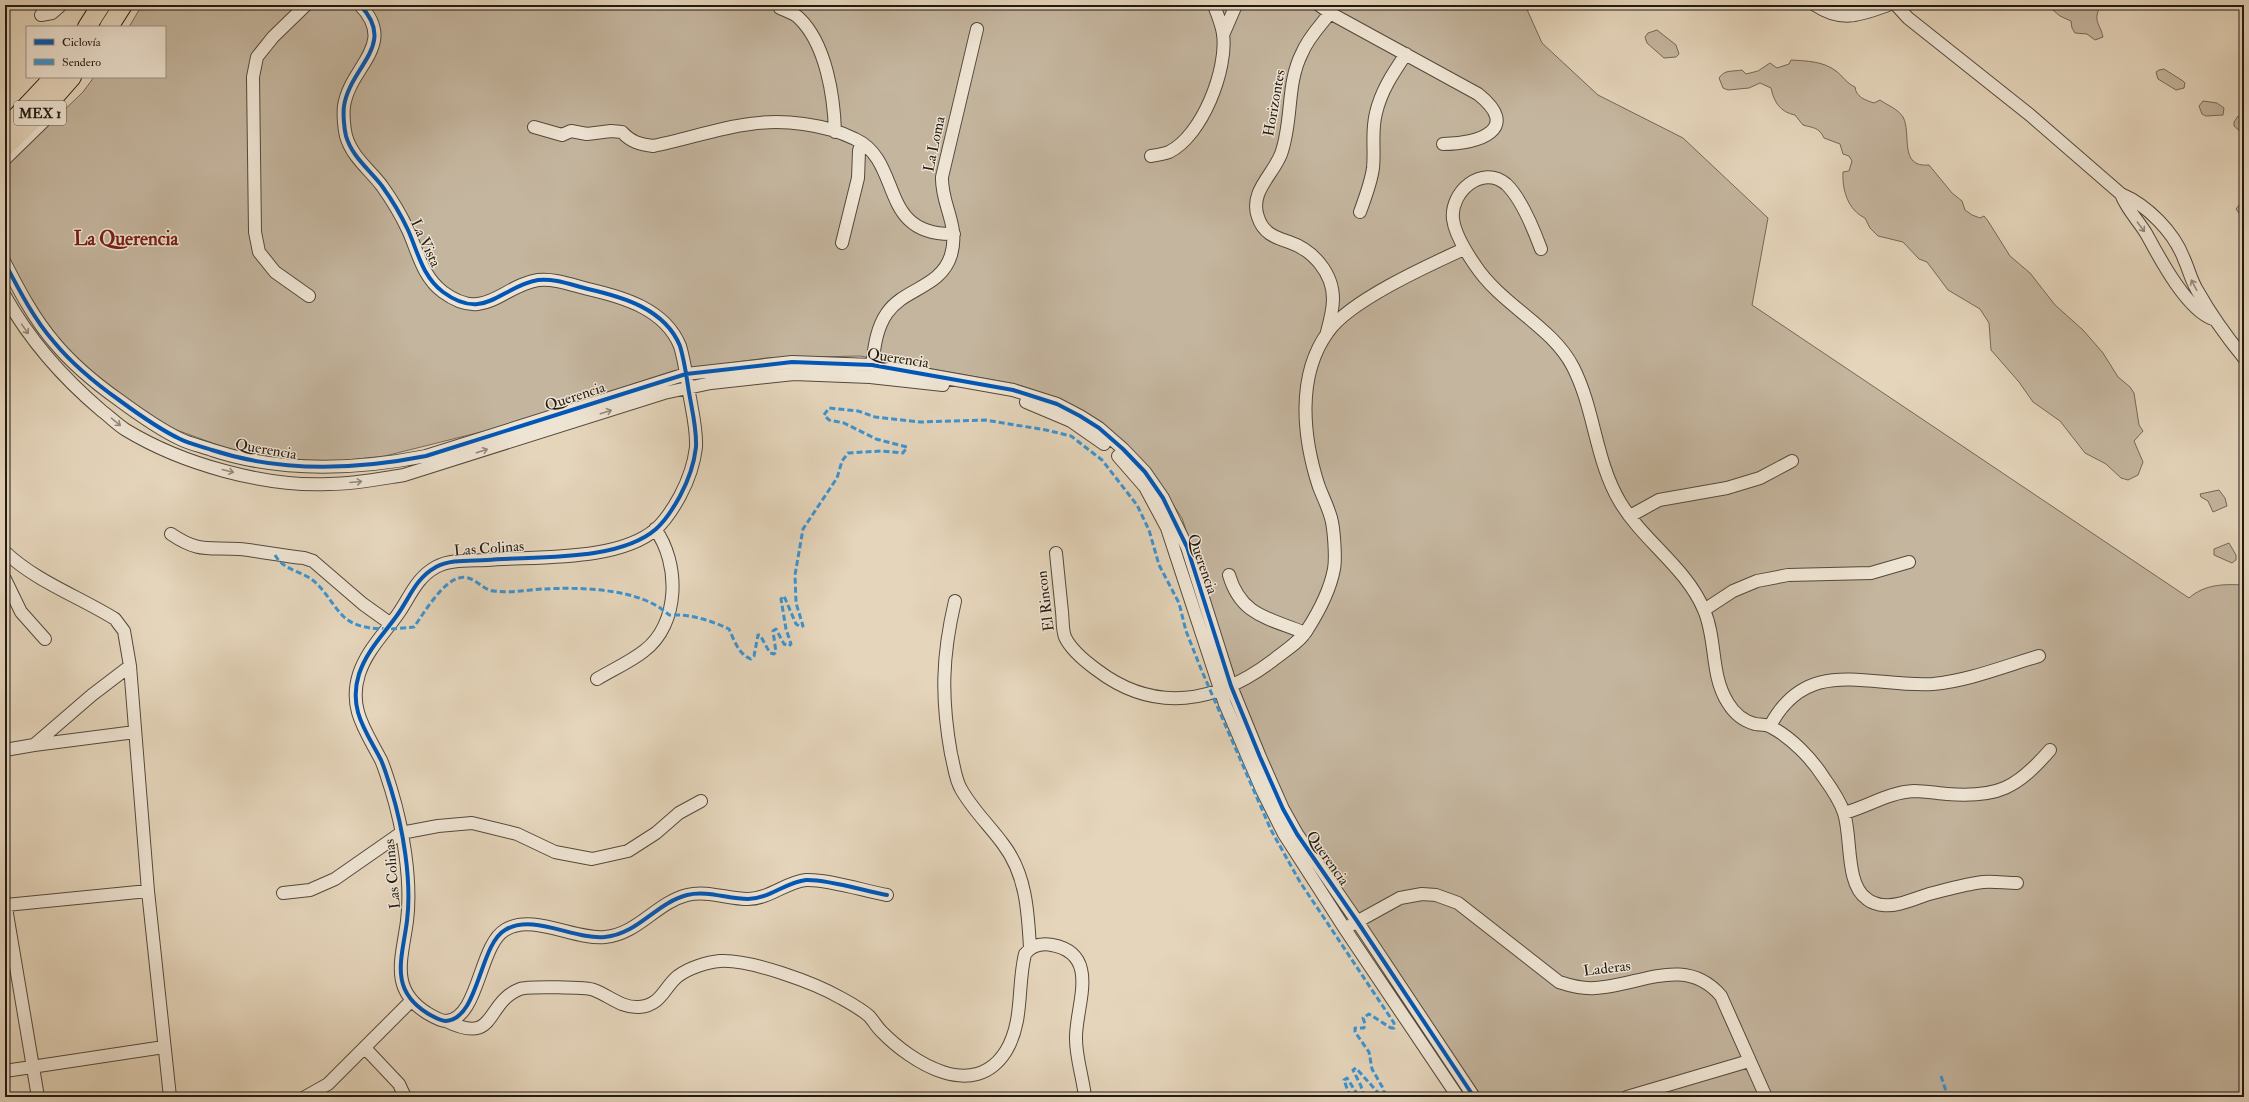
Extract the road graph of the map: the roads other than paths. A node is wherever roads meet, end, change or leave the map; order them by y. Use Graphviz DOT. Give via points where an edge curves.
graph roads {
  1 [pos="61,5"];
  2 [pos="103,5"];
  3 [pos="123,5"];
  4 [pos="127,5"];
  5 [pos="306,5"];
  6 [pos="360,5"];
  7 [pos="1214,5"];
  8 [pos="1236,5"];
  9 [pos="1319,5"];
  10 [pos="1815,5"];
  11 [pos="1888,5"];
  12 [pos="1896,5"];
  13 [pos="780,8"];
  14 [pos="1330,13"];
  15 [pos="40,15"];
  16 [pos="88,26"];
  17 [pos="92,26"];
  18 [pos="110,26"];
  19 [pos="117,26"];
  20 [pos="977,29"];
  21 [pos="1223,35"];
  22 [pos="1406,54"];
  23 [pos="47,78"];
  24 [pos="53,78"];
  25 [pos="71,78"];
  26 [pos="81,78"];
  27 [pos="5,122"];
  28 [pos="534,127"];
  29 [pos="5,129"];
  30 [pos="835,132"];
  31 [pos="861,143"];
  32 [pos="1443,144"];
  33 [pos="5,147"];
  34 [pos="1151,156"];
  35 [pos="5,159"];
  36 [pos="2121,194"];
  37 [pos="1360,212"];
  38 [pos="954,234"];
  39 [pos="842,243"];
  40 [pos="1464,249"];
  41 [pos="1541,249"];
  42 [pos="7,270"];
  43 [pos="5,296"];
  44 [pos="308,296"];
  45 [pos="2212,319"];
  46 [pos="1327,332"];
  47 [pos="2244,358"];
  48 [pos="764,364"];
  49 [pos="871,371"];
  50 [pos="686,374"];
  51 [pos="93,381"];
  52 [pos="688,387"];
  53 [pos="83,395"];
  54 [pos="506,438"];
  55 [pos="1792,460"];
  56 [pos="1630,516"];
  57 [pos="655,530"];
  58 [pos="171,534"];
  59 [pos="5,552"];
  60 [pos="1056,553"];
  61 [pos="1909,562"];
  62 [pos="1229,575"];
  63 [pos="5,579"];
  64 [pos="955,601"];
  65 [pos="1704,610"];
  66 [pos="390,624"];
  67 [pos="1305,633"];
  68 [pos="45,639"];
  69 [pos="2039,656"];
  70 [pos="130,666"];
  71 [pos="597,680"];
  72 [pos="1226,688"];
  73 [pos="1770,726"];
  74 [pos="135,732"];
  75 [pos="34,745"];
  76 [pos="5,750"];
  77 [pos="2050,750"];
  78 [pos="701,800"];
  79 [pos="1844,813"];
  80 [pos="401,833"];
  81 [pos="2017,883"];
  82 [pos="148,891"];
  83 [pos="283,894"];
  84 [pos="887,895"];
  85 [pos="5,904"];
  86 [pos="1357,921"];
  87 [pos="1345,929"];
  88 [pos="1030,948"];
  89 [pos="411,1001"];
  90 [pos="446,1021"];
  91 [pos="164,1047"];
  92 [pos="365,1048"];
  93 [pos="1749,1062"];
  94 [pos="33,1067"];
  95 [pos="5,1071"];
  96 [pos="38,1097"];
  97 [pos="170,1097"];
  98 [pos="305,1097"];
  99 [pos="405,1097"];
  100 [pos="1085,1097"];
  101 [pos="1458,1097"];
  102 [pos="1474,1097"];
  103 [pos="1627,1097"];
  104 [pos="1766,1097"];
  1 -- 15 [label="street" via="52,13"];
  2 -- 16 [label="highway"];
  2 -- 17 [label="highway"];
  3 -- 18 [label="highway"];
  4 -- 19 [label="street"];
  5 -- 44 [label="street" via="272,37 257,57 252,77 255,232 259,252 275,272"];
  6 -- 50 [label="street, La Vista" via="372,21 374,36 372,51 349,87 343,108 346,137 358,159 379,183 398,211 418,260 430,280 445,294 464,302 481,303 495,300 522,285 540,280 614,295 644,306 664,323 680,347"];
  7 -- 21 [label="street"];
  8 -- 21 [label="street"];
  9 -- 14 [label="street"];
  10 -- 11 [label="street" via="1824,12 1839,16 1856,16"];
  12 -- 36 [label="street" via="1908,18 2030,115"];
  13 -- 30 [label="street" via="798,17 819,48 834,107"];
  14 -- 22 [label="street"];
  14 -- 46 [label="street, Horizontes" via="1302,53 1294,74 1288,132 1280,155 1258,193 1256,204 1262,226 1269,234 1298,246 1311,255 1327,275 1333,299"];
  20 -- 38 [label="street, La Loma" via="942,177"];
  21 -- 34 [label="street" via="1220,69 1207,109 1183,142 1168,152"];
  22 -- 32 [label="street" via="1478,94 1491,104 1496,115 1488,135 1477,141"];
  22 -- 37 [label="street" via="1390,77 1375,114 1372,136 1373,168"];
  23 -- 27 [label="highway, MEX 1"];
  24 -- 29 [label="highway"];
  25 -- 33 [label="highway, MEX 1"];
  26 -- 35 [label="street" via="52,113"];
  28 -- 30 [label="street" via="562,135 571,131 587,134 622,132 630,140 653,146 751,124 788,123"];
  30 -- 31 [label="street"];
  31 -- 38 [label="street" via="880,166 902,212 914,226 939,234"];
  31 -- 39 [label="street" via="858,178"];
  36 -- 45 [label="street, one-way" via="2125,205 2147,234 2171,276 2198,310"];
  45 -- 36 [label="street, one-way" via="2190,276 2178,244 2135,200"];
  38 -- 49 [label="street, La Loma" via="951,256 944,270 933,282 900,299 887,312 876,337"];
  40 -- 41 [label="street" via="1452,217 1455,202 1466,186 1478,179 1486,178 1501,181 1514,194 1529,220"];
  40 -- 46 [label="street" via="1358,305 1342,316"];
  40 -- 56 [label="street" via="1488,283 1559,346 1573,366 1607,473 1620,502"];
  42 -- 51 [label="street, Querencia" via="53,341"];
  43 -- 53 [label="street, Querencia, one-way" via="29,335"];
  45 -- 47 [label="street"];
  46 -- 67 [label="street, El Rincon" via="1310,368 1305,404 1308,444 1332,520 1334,568 1320,608"];
  48 -- 49 [label="street, Querencia" via="792,362"];
  48 -- 50 [label="street, Querencia"];
  48 -- 52 [label="street" via="744,371 702,377"];
  49 -- 52 [label="street, Querencia" via="794,374"];
  49 -- 72 [label="street, Querencia" via="912,381 1013,398 1071,421 1095,436 1117,455 1145,487 1167,528"];
  50 -- 52 [label="street, Las Colinas"];
  50 -- 54 [label="street, Querencia"];
  51 -- 53 [label="street"];
  51 -- 54 [label="street, Querencia" via="140,416 181,439 227,455 279,466 328,468 400,462"];
  54 -- 52 [label="street, Querencia, one-way"];
  52 -- 57 [label="street, Las Colinas" via="696,428 692,467 673,508"];
  53 -- 54 [label="street, Querencia, one-way" via="125,430 175,455 278,481 328,484 404,475"];
  55 -- 56 [label="street" via="1760,478 1727,488 1659,500"];
  56 -- 65 [label="street" via="1646,537 1677,568"];
  57 -- 66 [label="street, Las Colinas" via="638,540 605,551 573,556 535,556 442,564 420,580"];
  57 -- 71 [label="street" via="662,539 670,561 672,590 669,615 660,633 645,651"];
  58 -- 66 [label="street" via="187,545 212,550 240,549 313,561"];
  59 -- 70 [label="street" via="36,577 114,619 124,631"];
  60 -- 72 [label="street, El Rincon" via="1066,637 1085,661 1111,680 1158,698 1185,698"];
  61 -- 65 [label="street" via="1871,573 1788,575 1757,581 1733,591"];
  62 -- 67 [label="street" via="1238,598 1246,607"];
  63 -- 68 [label="street" via="22,612"];
  64 -- 88 [label="street" via="944,662 943,695 955,773 966,797 1004,844 1015,864 1028,909"];
  65 -- 73 [label="street" via="1719,686 1730,707 1740,717 1753,724"];
  66 -- 80 [label="street, Las Colinas" via="366,658 356,685 356,700 357,715 363,730 383,764 393,794"];
  67 -- 72 [label="street, El Rincon" via="1261,669"];
  69 -- 73 [label="street" via="1935,684 1907,684 1866,679 1814,684 1792,695"];
  70 -- 74 [label="street"];
  70 -- 75 [label="street" via="92,694"];
  72 -- 86 [label="street, Querencia" via="1297,834"];
  72 -- 87 [label="street, Querencia" via="1262,790 1284,834"];
  73 -- 79 [label="street" via="1798,747 1817,767"];
  74 -- 75 [label="street"];
  74 -- 82 [label="street"];
  75 -- 76 [label="street"];
  77 -- 79 [label="street" via="2016,783 1998,791 1974,796 1914,791 1894,794"];
  78 -- 80 [label="street" via="679,813 628,852 592,859 555,852 517,834 472,823"];
  79 -- 81 [label="street" via="1855,887 1867,900 1883,905 1985,882"];
  80 -- 83 [label="street" via="335,879 310,890"];
  80 -- 89 [label="street, Las Colinas" via="410,904 402,982 404,991"];
  82 -- 85 [label="street"];
  82 -- 91 [label="street"];
  84 -- 90 [label="street" via="804,880 759,898 689,894 661,907 637,926 610,937 588,937 531,925 508,928 499,933 492,943 466,1006 453,1019"];
  85 -- 94 [label="street"];
  86 -- 87 [label="street, Laderas"];
  86 -- 93 [label="street, Laderas" via="1400,898 1422,894 1436,895 1458,903 1559,982 1577,988 1596,988 1664,976 1688,975 1700,978 1711,985 1720,996"];
  86 -- 102 [label="street, Querencia"];
  87 -- 101 [label="street, Querencia"];
  88 -- 90 [label="street, Las Colinas" via="1022,964 1016,1028 1006,1051 995,1066 975,1077 937,1071 922,1063 881,1031 868,1016 820,988 789,976 733,962 705,964 678,976 656,1001 648,1005 627,1006 593,989 582,987 559,989 536,986 521,988 505,997 490,1019 473,1030"];
  88 -- 100 [label="street" via="1043,944 1063,947 1073,955 1080,966 1084,985 1076,1026 1076,1046"];
  89 -- 90 [label="street, Las Colinas" via="434,1018"];
  89 -- 92 [label="street"];
  91 -- 94 [label="street"];
  91 -- 97 [label="street"];
  92 -- 98 [label="street" via="328,1084"];
  92 -- 99 [label="street" via="399,1084"];
  93 -- 103 [label="street"];
  93 -- 104 [label="street, Laderas"];
  94 -- 95 [label="street"];
  94 -- 96 [label="street"];
}
